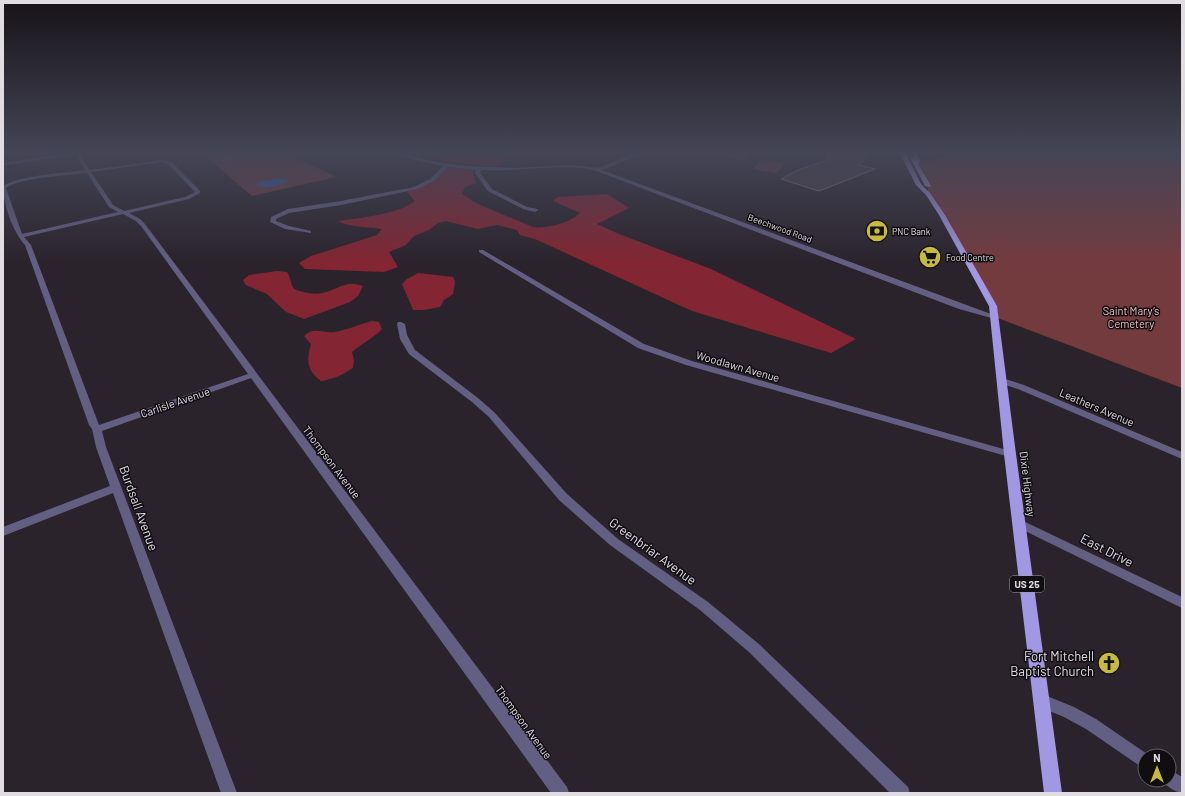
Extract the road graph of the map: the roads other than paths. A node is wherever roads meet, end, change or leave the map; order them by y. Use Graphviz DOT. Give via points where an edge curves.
graph roads {
  1 [pos="3,189"];
  2 [pos="99,189"];
  3 [pos="196,189"];
  4 [pos="410,189"];
  5 [pos="489,189"];
  6 [pos="649,189"];
  7 [pos="923,189"];
  8 [pos="929,189"];
  9 [pos="928,194"];
  10 [pos="535,210"];
  11 [pos="122,213"];
  12 [pos="309,232"];
  13 [pos="20,236"];
  14 [pos="482,251"];
  15 [pos="995,317"];
  16 [pos="401,324"];
  17 [pos="252,375"];
  18 [pos="1002,382"];
  19 [pos="97,429"];
  20 [pos="1010,454"];
  21 [pos="1182,456"];
  22 [pos="117,487"];
  23 [pos="1019,523"];
  24 [pos="3,532"];
  25 [pos="1182,603"];
  26 [pos="1042,701"];
  27 [pos="1137,755"];
  28 [pos="229,793"];
  29 [pos="561,793"];
  30 [pos="902,793"];
  31 [pos="1053,793"];
  1 -- 13 [label="street, Burdsall Avenue"];
  2 -- 11 [label="street, Thompson Avenue" via="111,206"];
  3 -- 11 [label="street" via="198,192 194,195"];
  4 -- 12 [label="street" via="288,211 273,218 273,222 287,228"];
  5 -- 10 [label="street" via="525,208"];
  6 -- 15 [label="street, Beechwood Road" via="962,307"];
  7 -- 9 [label="main road, Dixie Highway / US 25"];
  8 -- 9 [label="main road, Dixie Highway / US 25"];
  9 -- 15 [label="main road, Dixie Highway / US 25" via="984,286"];
  11 -- 13 [label="street"];
  11 -- 17 [label="street, Thompson Avenue" via="143,225"];
  13 -- 19 [label="street, Burdsall Avenue" via="28,245"];
  14 -- 20 [label="street, Woodlawn Avenue" via="615,331 655,352"];
  15 -- 18 [label="main road, Dixie Highway / US 25"];
  16 -- 30 [label="street, Greenbriar Avenue" via="401,334 412,352 492,415 573,506 614,542 704,606 755,649"];
  17 -- 19 [label="street, Carlisle Avenue"];
  17 -- 29 [label="street, Thompson Avenue"];
  18 -- 20 [label="main road, Dixie Highway / US 25"];
  18 -- 21 [label="street, Leathers Avenue" via="1021,387"];
  19 -- 22 [label="street, Burdsall Avenue" via="101,447"];
  20 -- 23 [label="main road, Dixie Highway / US 25"];
  22 -- 24 [label="street"];
  22 -- 28 [label="street, Burdsall Avenue"];
  23 -- 25 [label="street, East Drive"];
  23 -- 26 [label="main road, Dixie Highway / US 25"];
  26 -- 27 [label="street" via="1091,724"];
  26 -- 31 [label="main road, Dixie Highway / US 25"];
}
